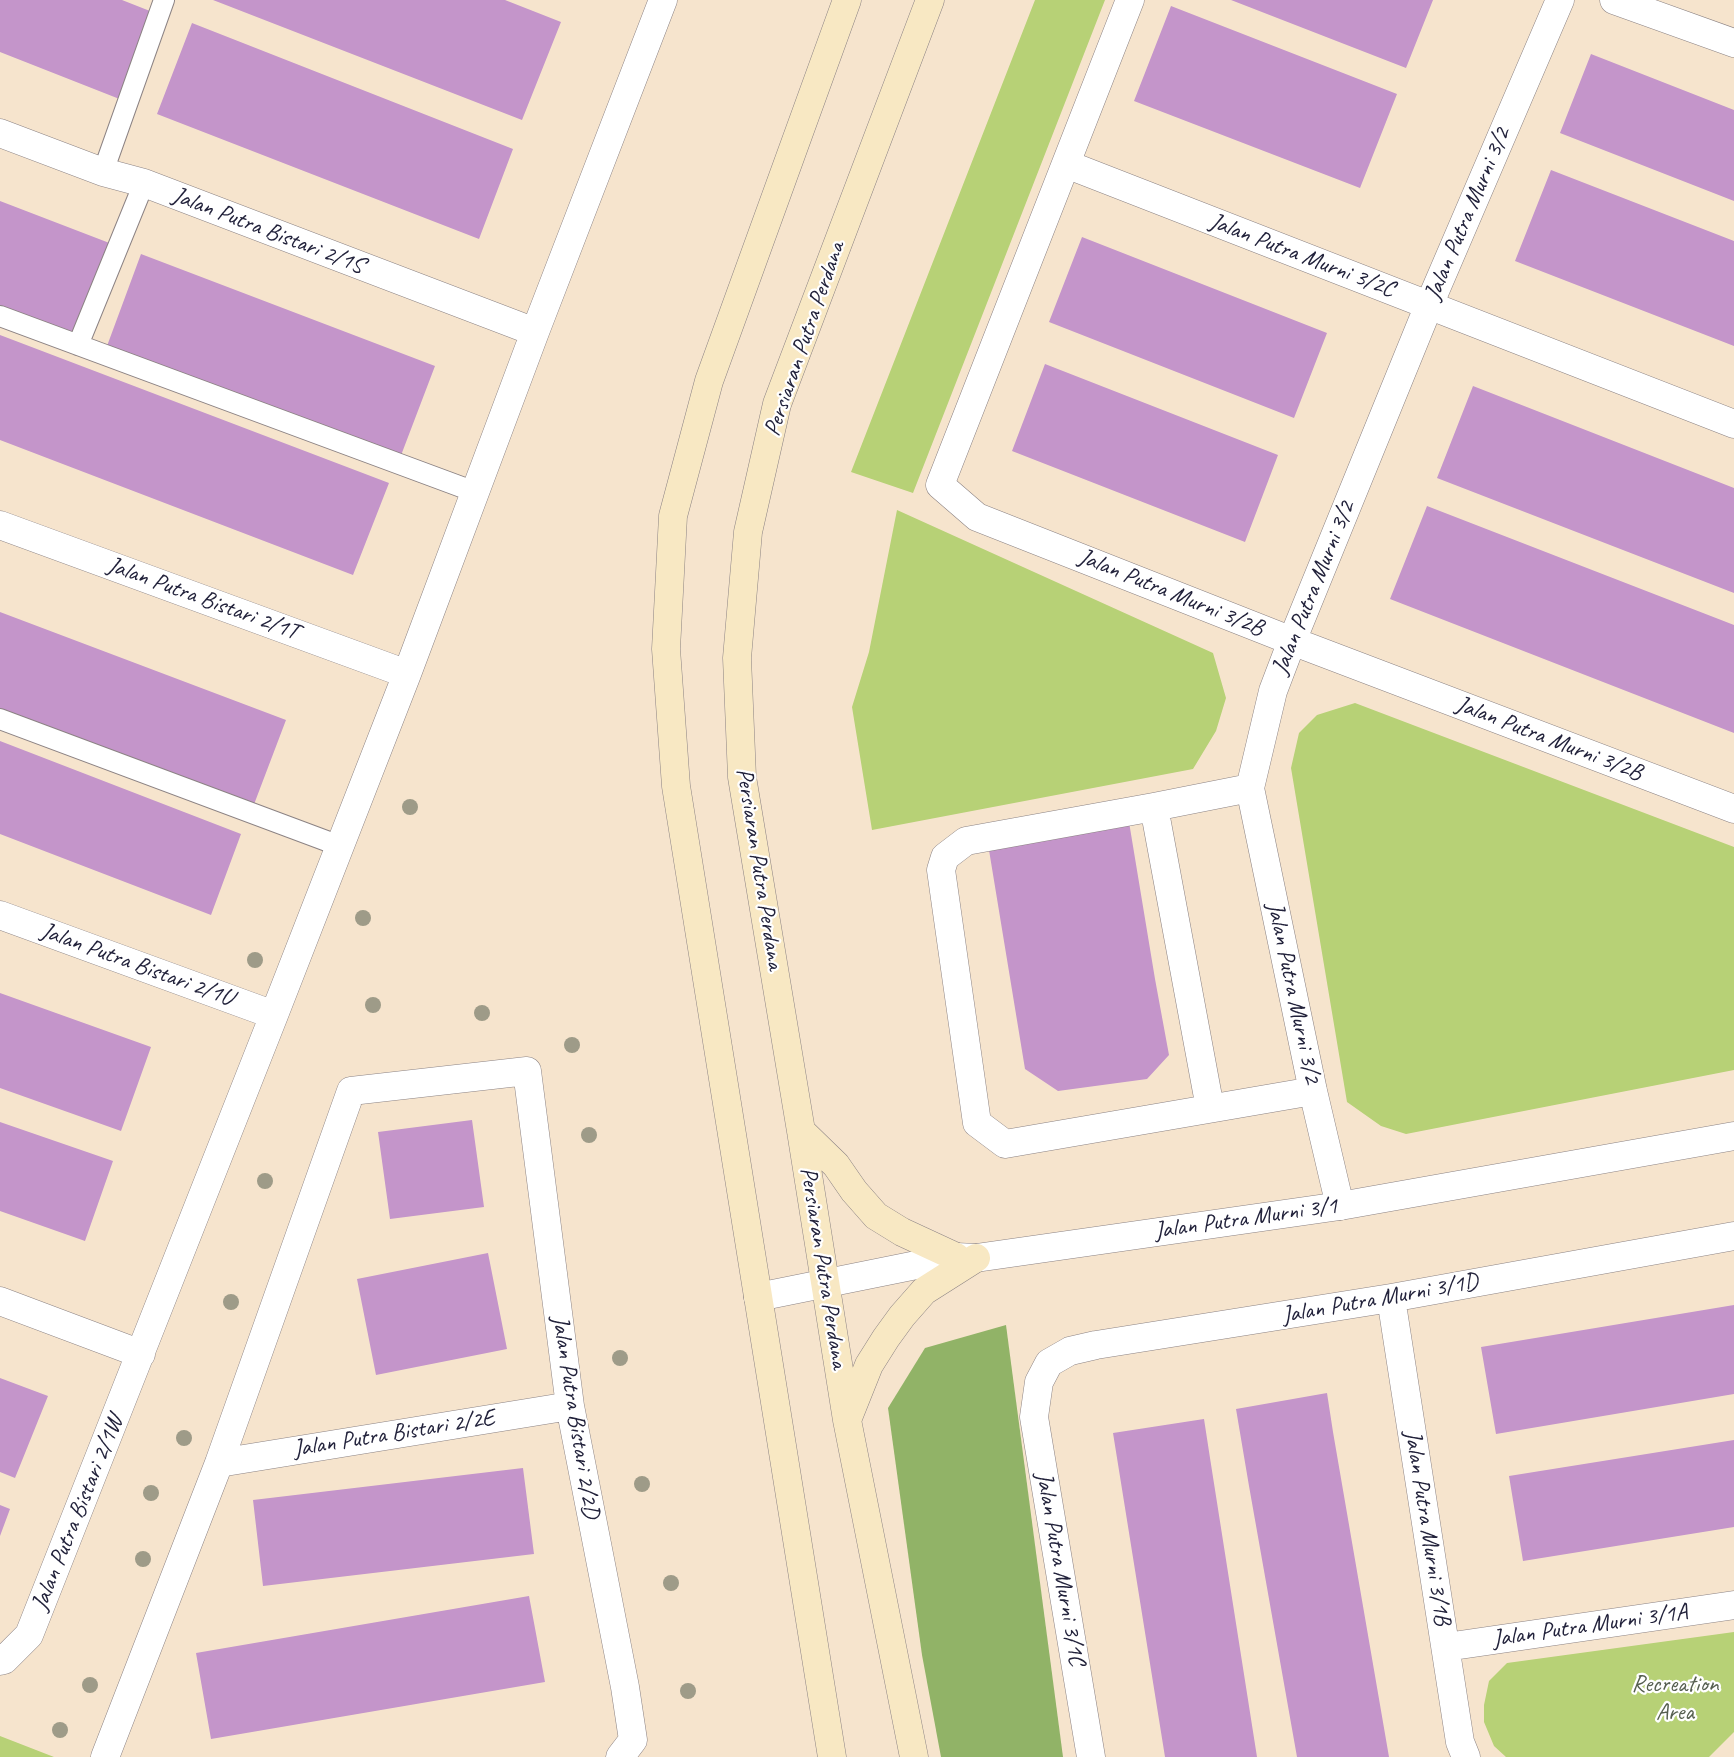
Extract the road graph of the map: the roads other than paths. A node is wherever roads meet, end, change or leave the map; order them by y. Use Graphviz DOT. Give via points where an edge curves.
graph roads {
  1 [pos="164,0"];
  2 [pos="847,0"];
  3 [pos="930,0"];
  4 [pos="1130,0"];
  5 [pos="1560,0"];
  6 [pos="1614,0"];
  7 [pos="659,1"];
  8 [pos="1734,43"];
  9 [pos="0,133"];
  10 [pos="1066,164"];
  11 [pos="103,172"];
  12 [pos="144,183"];
  13 [pos="1429,305"];
  14 [pos="0,316"];
  15 [pos="535,332"];
  16 [pos="78,346"];
  17 [pos="1734,424"];
  18 [pos="475,492"];
  19 [pos="0,525"];
  20 [pos="1292,641"];
  21 [pos="407,674"];
  22 [pos="0,719"];
  23 [pos="1250,788"];
  24 [pos="1154,807"];
  25 [pos="1734,809"];
  26 [pos="340,846"];
  27 [pos="0,915"];
  28 [pos="274,1015"];
  29 [pos="1313,1091"];
  30 [pos="1210,1108"];
  31 [pos="801,1131"];
  32 [pos="1734,1136"];
  33 [pos="1340,1206"];
  34 [pos="1734,1236"];
  35 [pos="966,1258"];
  36 [pos="826,1284"];
  37 [pos="758,1297"];
  38 [pos="1391,1298"];
  39 [pos="0,1302"];
  40 [pos="141,1354"];
  41 [pos="1039,1382"];
  42 [pos="570,1406"];
  43 [pos="847,1420"];
  44 [pos="218,1462"];
  45 [pos="1734,1605"];
  46 [pos="1446,1647"];
  47 [pos="0,1661"];
  48 [pos="105,1757"];
  49 [pos="620,1757"];
  50 [pos="832,1757"];
  51 [pos="914,1757"];
  52 [pos="1091,1757"];
  53 [pos="1466,1757"];
  1 -- 11 [label="lane"];
  2 -- 37 [label="main road" via="709,380 673,516 666,649 676,786"];
  3 -- 31 [label="main road, Persiaran Putra Perdana" via="777,404 748,532 737,658 742,777"];
  4 -- 10 [label="street"];
  5 -- 13 [label="street, Jalan Putra Murni 3/2"];
  6 -- 8 [label="street"];
  7 -- 15 [label="street, Jalan Putra Bistari 2/1W"];
  9 -- 11 [label="street, Jalan Putra Bistari 2/1S"];
  10 -- 13 [label="street, Jalan Putra Murni 3/2C"];
  10 -- 20 [label="street, Jalan Putra Murni 3/2B" via="940,485 977,517"];
  11 -- 12 [label="street, Jalan Putra Bistari 2/1S"];
  12 -- 15 [label="street, Jalan Putra Bistari 2/1S"];
  12 -- 16 [label="lane"];
  13 -- 17 [label="street, Jalan Putra Murni 3/2C"];
  13 -- 20 [label="street, Jalan Putra Murni 3/2"];
  14 -- 16 [label="lane"];
  15 -- 18 [label="street, Jalan Putra Bistari 2/1W"];
  16 -- 18 [label="lane"];
  18 -- 21 [label="street, Jalan Putra Bistari 2/1W"];
  19 -- 21 [label="street, Jalan Putra Bistari 2/1T"];
  20 -- 23 [label="street, Jalan Putra Murni 3/2" via="1273,691"];
  20 -- 25 [label="street, Jalan Putra Murni 3/2B"];
  21 -- 26 [label="street, Jalan Putra Bistari 2/1W"];
  22 -- 26 [label="lane"];
  23 -- 24 [label="street"];
  23 -- 29 [label="street, Jalan Putra Murni 3/2"];
  24 -- 30 [label="street"];
  24 -- 30 [label="street" via="966,841 945,857 941,870 977,1122 1005,1144"];
  26 -- 28 [label="street, Jalan Putra Bistari 2/1W"];
  27 -- 28 [label="street, Jalan Putra Bistari 2/1U"];
  28 -- 40 [label="street, Jalan Putra Bistari 2/1W"];
  29 -- 30 [label="street"];
  29 -- 33 [label="street, Jalan Putra Murni 3/2"];
  31 -- 35 [label="main road" via="836,1165 876,1216 902,1232"];
  31 -- 36 [label="main road, Persiaran Putra Perdana"];
  32 -- 33 [label="street, Jalan Putra Murni 3/1"];
  33 -- 35 [label="street, Jalan Putra Murni 3/1"];
  34 -- 38 [label="street, Jalan Putra Murni 3/1D"];
  35 -- 36 [label="street, Jalan Putra Murni 3/1"];
  35 -- 43 [label="main road" via="924,1291 902,1316 869,1365"];
  36 -- 37 [label="street, Jalan Putra Murni 3/1"];
  36 -- 43 [label="main road, Persiaran Putra Perdana"];
  37 -- 50 [label="main road"];
  38 -- 41 [label="street, Jalan Putra Murni 3/1D" via="1070,1351 1049,1364"];
  38 -- 46 [label="street, Jalan Putra Murni 3/1B"];
  39 -- 40 [label="street"];
  40 -- 47 [label="street, Jalan Putra Bistari 2/1W" via="29,1635"];
  41 -- 52 [label="street, Jalan Putra Murni 3/1C" via="1034,1417"];
  42 -- 44 [label="street, Jalan Putra Bistari 2/2E"];
  42 -- 44 [label="street, Jalan Putra Bistari 2/2D" via="527,1071 351,1092"];
  42 -- 49 [label="street, Jalan Putra Bistari 2/2D" via="633,1740"];
  43 -- 51 [label="main road, Persiaran Putra Perdana"];
  44 -- 48 [label="street"];
  45 -- 46 [label="street, Jalan Putra Murni 3/1A"];
  46 -- 53 [label="street, Jalan Putra Murni 3/1B" via="1460,1742"];
}
